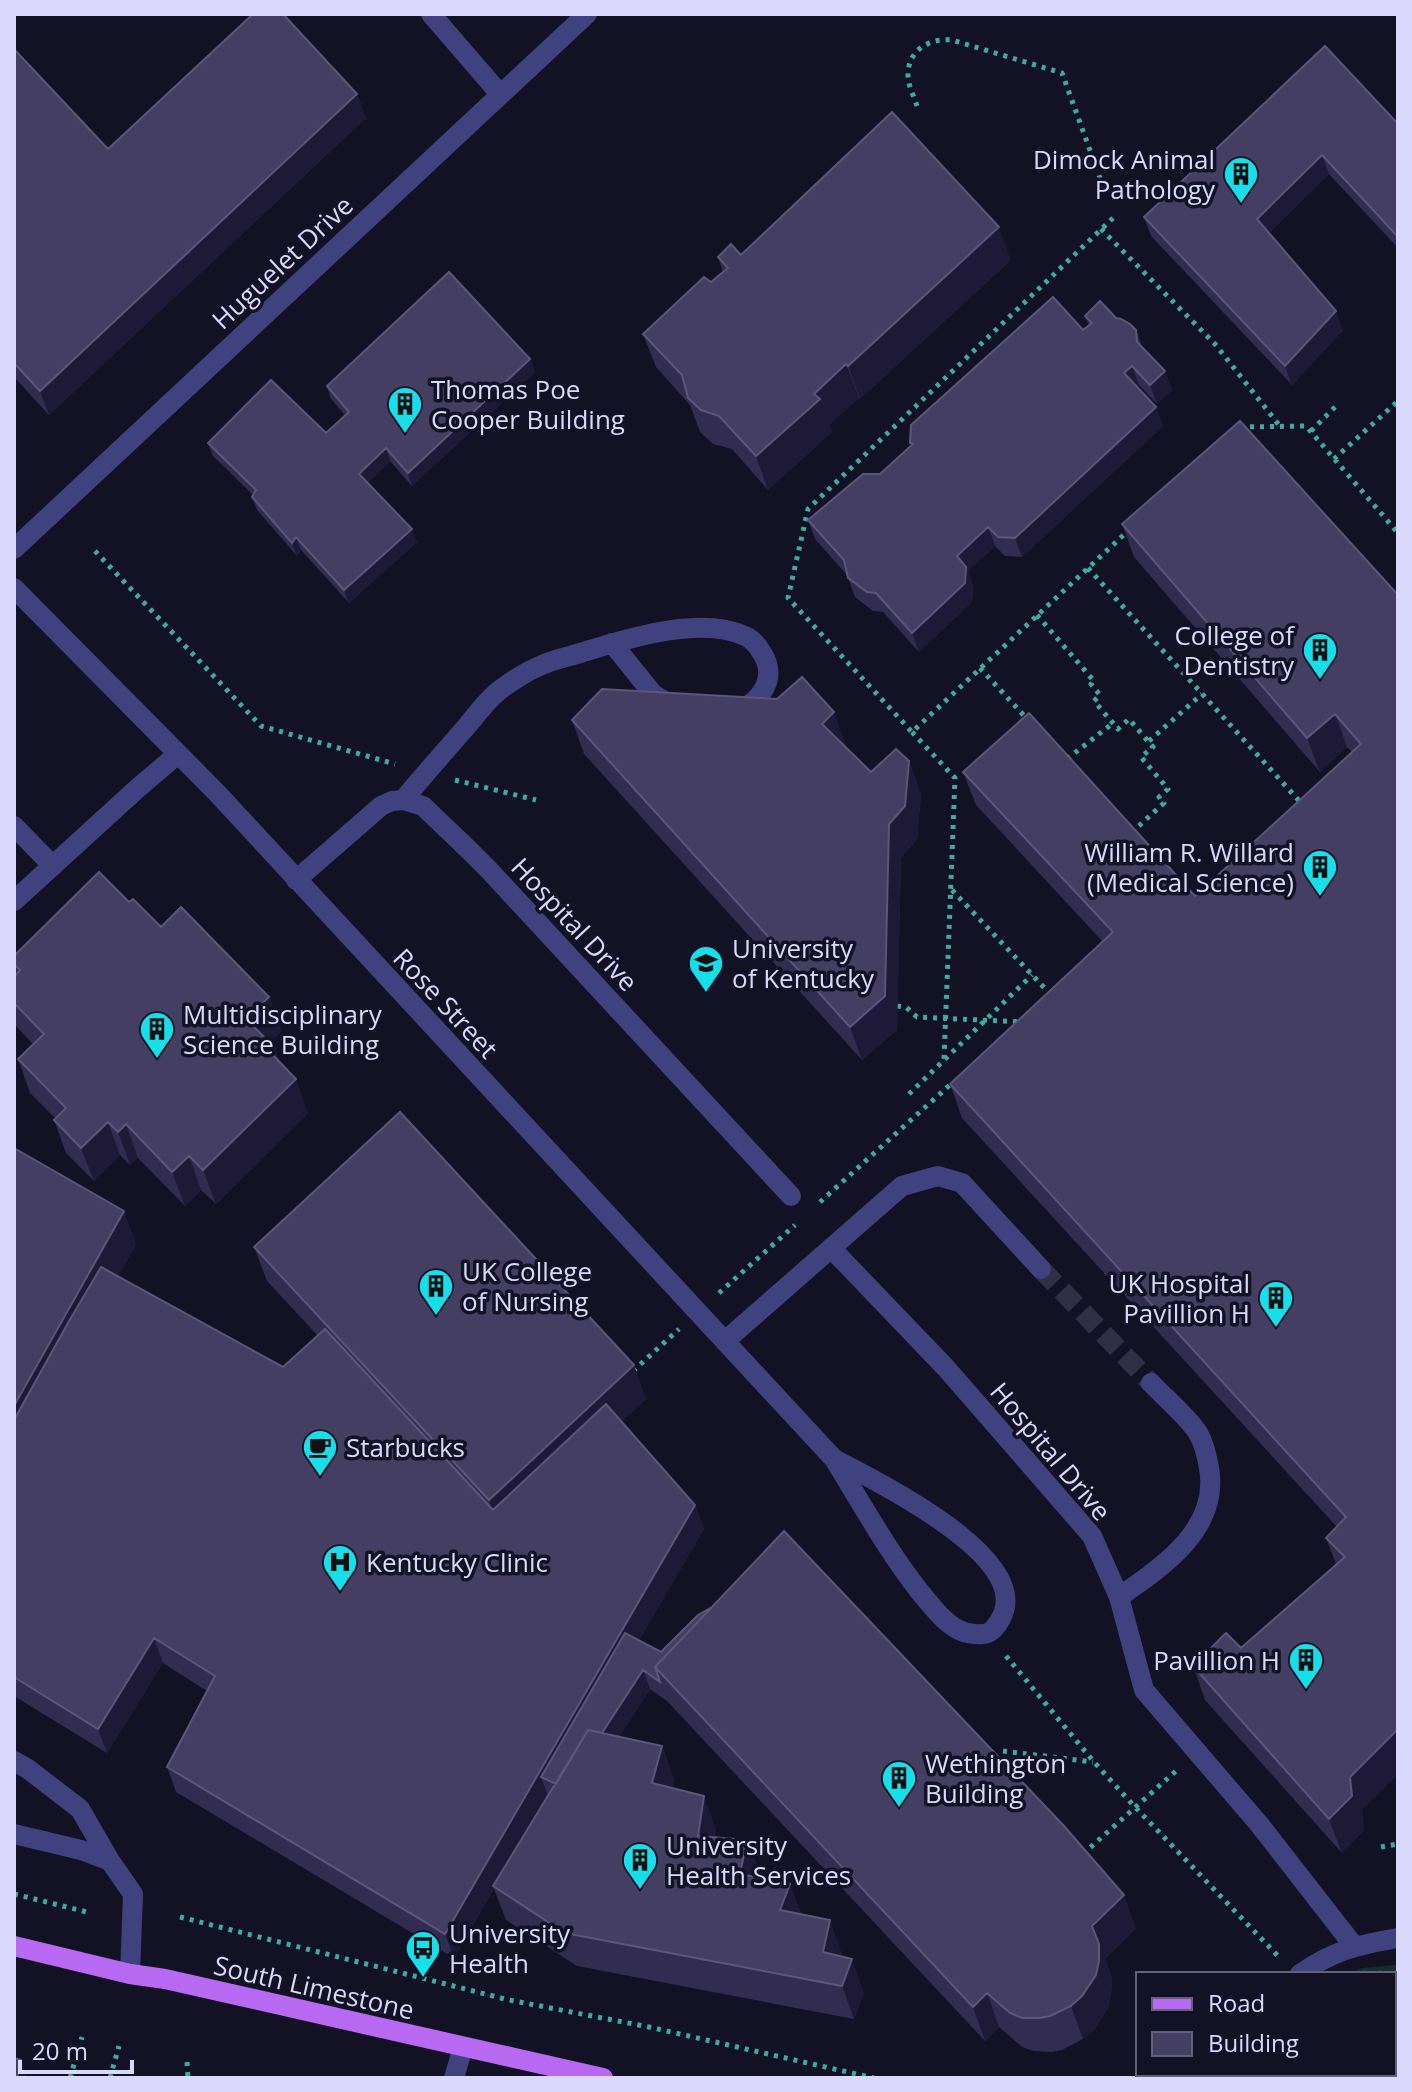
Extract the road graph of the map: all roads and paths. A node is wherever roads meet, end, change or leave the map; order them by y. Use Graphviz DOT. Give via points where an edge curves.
graph roads {
  1 [pos="431,14"];
  2 [pos="587,14"];
  3 [pos="500,94"];
  4 [pos="917,106"];
  5 [pos="1120,197"];
  6 [pos="1113,218"];
  7 [pos="1101,229"];
  8 [pos="1398,401"];
  9 [pos="1338,404"];
  10 [pos="1280,426"];
  11 [pos="1240,427"];
  12 [pos="1311,431"];
  13 [pos="1334,459"];
  14 [pos="1134,525"];
  15 [pos="1398,533"];
  16 [pos="14,549"];
  17 [pos="95,551"];
  18 [pos="1088,568"];
  19 [pos="14,588"];
  20 [pos="1037,615"];
  21 [pos="612,643"];
  22 [pos="980,668"];
  23 [pos="1202,694"];
  24 [pos="693,713"];
  25 [pos="723,714"];
  26 [pos="1113,723"];
  27 [pos="1033,726"];
  28 [pos="912,732"];
  29 [pos="1149,741"];
  30 [pos="178,754"];
  31 [pos="1074,771"];
  32 [pos="425,773"];
  33 [pos="403,800"];
  34 [pos="536,800"];
  35 [pos="1305,807"];
  36 [pos="1121,823"];
  37 [pos="14,826"];
  38 [pos="1131,833"];
  39 [pos="1140,844"];
  40 [pos="53,866"];
  41 [pos="296,880"];
  42 [pos="952,889"];
  43 [pos="14,901"];
  44 [pos="1033,975"];
  45 [pos="897,1006"];
  46 [pos="1061,1006"];
  47 [pos="946,1019"];
  48 [pos="984,1021"];
  49 [pos="1031,1023"];
  50 [pos="944,1059"];
  51 [pos="909,1094"];
  52 [pos="791,1196"];
  53 [pos="831,1248"];
  54 [pos="1041,1269"];
  55 [pos="725,1341"];
  56 [pos="1151,1383"];
  57 [pos="834,1459"];
  58 [pos="1119,1597"];
  59 [pos="988,1634"];
  60 [pos="1003,1751"];
  61 [pos="14,1761"];
  62 [pos="1094,1762"];
  63 [pos="1181,1766"];
  64 [pos="1135,1807"];
  65 [pos="14,1834"];
  66 [pos="1398,1844"];
  67 [pos="1381,1847"];
  68 [pos="1077,1860"];
  69 [pos="110,1861"];
  70 [pos="14,1894"];
  71 [pos="87,1912"];
  72 [pos="180,1917"];
  73 [pos="1398,1938"];
  74 [pos="14,1946"];
  75 [pos="1354,1946"];
  76 [pos="1282,1960"];
  77 [pos="1303,1972"];
  78 [pos="130,1974"];
  79 [pos="82,2037"];
  80 [pos="119,2046"];
  81 [pos="463,2047"];
  82 [pos="187,2062"];
  83 [pos="70,2078"];
  84 [pos="110,2078"];
  85 [pos="188,2078"];
  86 [pos="454,2078"];
  87 [pos="603,2078"];
  88 [pos="874,2078"];
  1 -- 3 [label="street"];
  2 -- 3 [label="street, Huguelet Drive"];
  3 -- 16 [label="street, Huguelet Drive"];
  4 -- 5 [label="path" via="909,68 915,53 936,40 952,40 1062,73 1100,178"];
  6 -- 7 [label="path"];
  7 -- 10 [label="path" via="1215,344"];
  7 -- 28 [label="path" via="808,509 788,598"];
  8 -- 13 [label="path"];
  9 -- 12 [label="path"];
  10 -- 11 [label="path"];
  10 -- 12 [label="path" via="1306,426"];
  12 -- 13 [label="path"];
  13 -- 15 [label="path"];
  14 -- 18 [label="path"];
  17 -- 32 [label="path" via="261,726"];
  18 -- 20 [label="path"];
  18 -- 23 [label="path"];
  19 -- 30 [label="street, Rose Street"];
  20 -- 22 [label="path"];
  20 -- 26 [label="path" via="1094,681 1100,695 1094,701"];
  21 -- 24 [label="street" via="653,694"];
  21 -- 25 [label="street" via="696,628 747,637 765,658 767,683 752,705"];
  21 -- 32 [label="street" via="539,665 495,693"];
  22 -- 27 [label="path"];
  22 -- 28 [label="path"];
  23 -- 29 [label="path"];
  23 -- 35 [label="path"];
  26 -- 29 [label="path" via="1118,729 1129,719"];
  26 -- 31 [label="path" via="1065,761"];
  28 -- 42 [label="path" via="955,778"];
  29 -- 38 [label="path" via="1153,747 1141,757 1168,789 1159,797 1164,803"];
  30 -- 40 [label="street"];
  30 -- 41 [label="street, Rose Street"];
  32 -- 33 [label="street"];
  32 -- 34 [label="path"];
  33 -- 41 [label="street" via="381,806"];
  33 -- 52 [label="street, Hospital Drive" via="423,806 489,870"];
  36 -- 38 [label="path"];
  37 -- 40 [label="street"];
  38 -- 39 [label="path"];
  40 -- 43 [label="street"];
  41 -- 55 [label="street, Rose Street"];
  42 -- 44 [label="path"];
  42 -- 47 [label="path"];
  44 -- 46 [label="path"];
  44 -- 48 [label="path"];
  45 -- 47 [label="path" via="917,1017"];
  47 -- 48 [label="path"];
  47 -- 50 [label="path"];
  48 -- 49 [label="path"];
  48 -- 50 [label="path"];
  50 -- 51 [label="path"];
  53 -- 54 [label="street" via="902,1186 938,1176 962,1183"];
  53 -- 55 [label="street"];
  53 -- 58 [label="street, Hospital Drive" via="946,1368 1092,1536"];
  55 -- 57 [label="street, Rose Street"];
  56 -- 58 [label="street" via="1197,1431 1210,1490 1191,1538"];
  57 -- 59 [label="street" via="903,1570 943,1619 960,1631"];
  57 -- 59 [label="street" via="923,1507 982,1555 1005,1595 1005,1611"];
  58 -- 75 [label="street, Hospital Drive" via="1144,1690"];
  59 -- 62 [label="path"];
  60 -- 62 [label="path"];
  61 -- 69 [label="street" via="80,1809"];
  62 -- 64 [label="path"];
  63 -- 64 [label="path"];
  64 -- 68 [label="path"];
  64 -- 76 [label="path"];
  65 -- 69 [label="street"];
  66 -- 67 [label="path"];
  69 -- 78 [label="street" via="133,1894"];
  70 -- 71 [label="path"];
  72 -- 88 [label="path" via="509,2000"];
  73 -- 75 [label="street"];
  74 -- 78 [label="main road, South Limestone"];
  75 -- 77 [label="street"];
  78 -- 81 [label="main road, South Limestone"];
  79 -- 83 [label="path"];
  80 -- 84 [label="path"];
  81 -- 86 [label="street"];
  81 -- 87 [label="main road, South Limestone"];
  82 -- 85 [label="path"];
}
